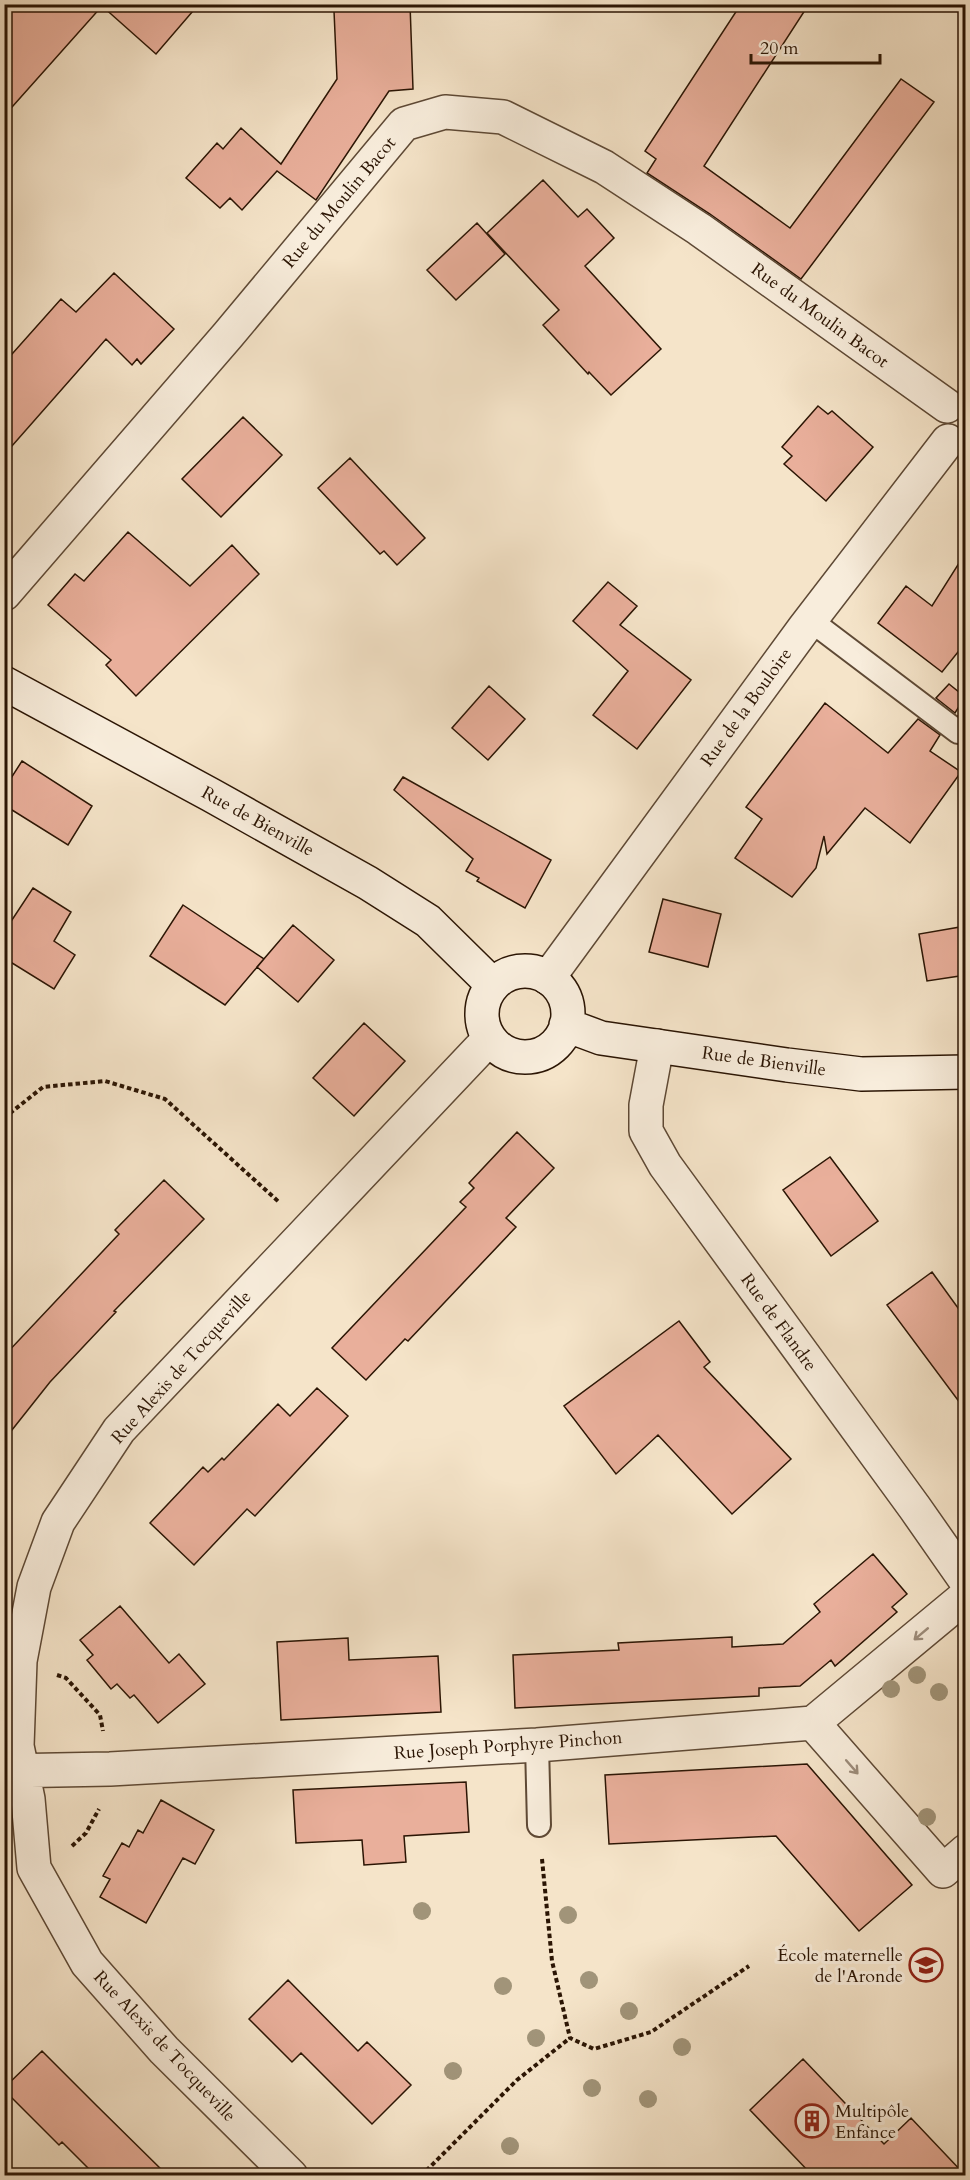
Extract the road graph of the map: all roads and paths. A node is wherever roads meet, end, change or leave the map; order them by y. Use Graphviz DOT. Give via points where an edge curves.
graph roads {
  1 [pos="956,401"];
  2 [pos="957,445"];
  3 [pos="4,594"];
  4 [pos="810,620"];
  5 [pos="4,683"];
  6 [pos="966,725"];
  7 [pos="548,978"];
  8 [pos="493,985"];
  9 [pos="566,1025"];
  10 [pos="489,1039"];
  11 [pos="657,1046"];
  12 [pos="966,1072"];
  13 [pos="4,1118"];
  14 [pos="309,1228"];
  15 [pos="966,1581"];
  16 [pos="966,1596"];
  17 [pos="813,1723"];
  18 [pos="537,1745"];
  19 [pos="14,1771"];
  20 [pos="539,1825"];
  21 [pos="966,1851"];
  22 [pos="748,1966"];
  23 [pos="570,2038"];
  24 [pos="291,2175"];
  25 [pos="422,2175"];
  1 -- 2 [label="street" via="942,413 941,428"];
  1 -- 3 [label="street, Rue du Moulin Bacot" via="604,167 503,117 445,112 404,124"];
  2 -- 4 [label="street, Rue de la Bouloire"];
  4 -- 6 [label="lane" via="958,732"];
  4 -- 7 [label="street, Rue de la Bouloire"];
  5 -- 8 [label="street, Rue de Bienville" via="368,883 428,921"];
  7 -- 8 [label="street" via="537,973 513,973"];
  7 -- 9 [label="street" via="565,999"];
  8 -- 10 [label="street" via="482,1011"];
  9 -- 10 [label="street" via="560,1039 539,1055 511,1055"];
  9 -- 11 [label="street, Rue de Bienville" via="601,1038"];
  10 -- 14 [label="street, Rue Alexis de Tocqueville"];
  11 -- 12 [label="street, Rue de Bienville" via="861,1074"];
  11 -- 15 [label="street, Rue de Flandre" via="646,1105 646,1131 665,1165"];
  13 -- 14 [label="path" via="43,1087 105,1081 165,1099"];
  14 -- 19 [label="street, Rue Alexis de Tocqueville" via="119,1430 58,1522 34,1587 20,1661"];
  16 -- 17 [label="street, one-way"];
  17 -- 18 [label="street, Rue Joseph Porphyre Pinchon"];
  17 -- 21 [label="street, one-way" via="943,1871"];
  18 -- 19 [label="street, Rue Joseph Porphyre Pinchon"];
  18 -- 20 [label="lane"];
  19 -- 24 [label="street, Rue Alexis de Tocqueville" via="28,1799 34,1868 87,1963 164,2050"];
  20 -- 23 [label="path" via="552,1961"];
  22 -- 23 [label="path" via="651,2032 594,2049"];
  23 -- 25 [label="path" via="517,2080"];
}
